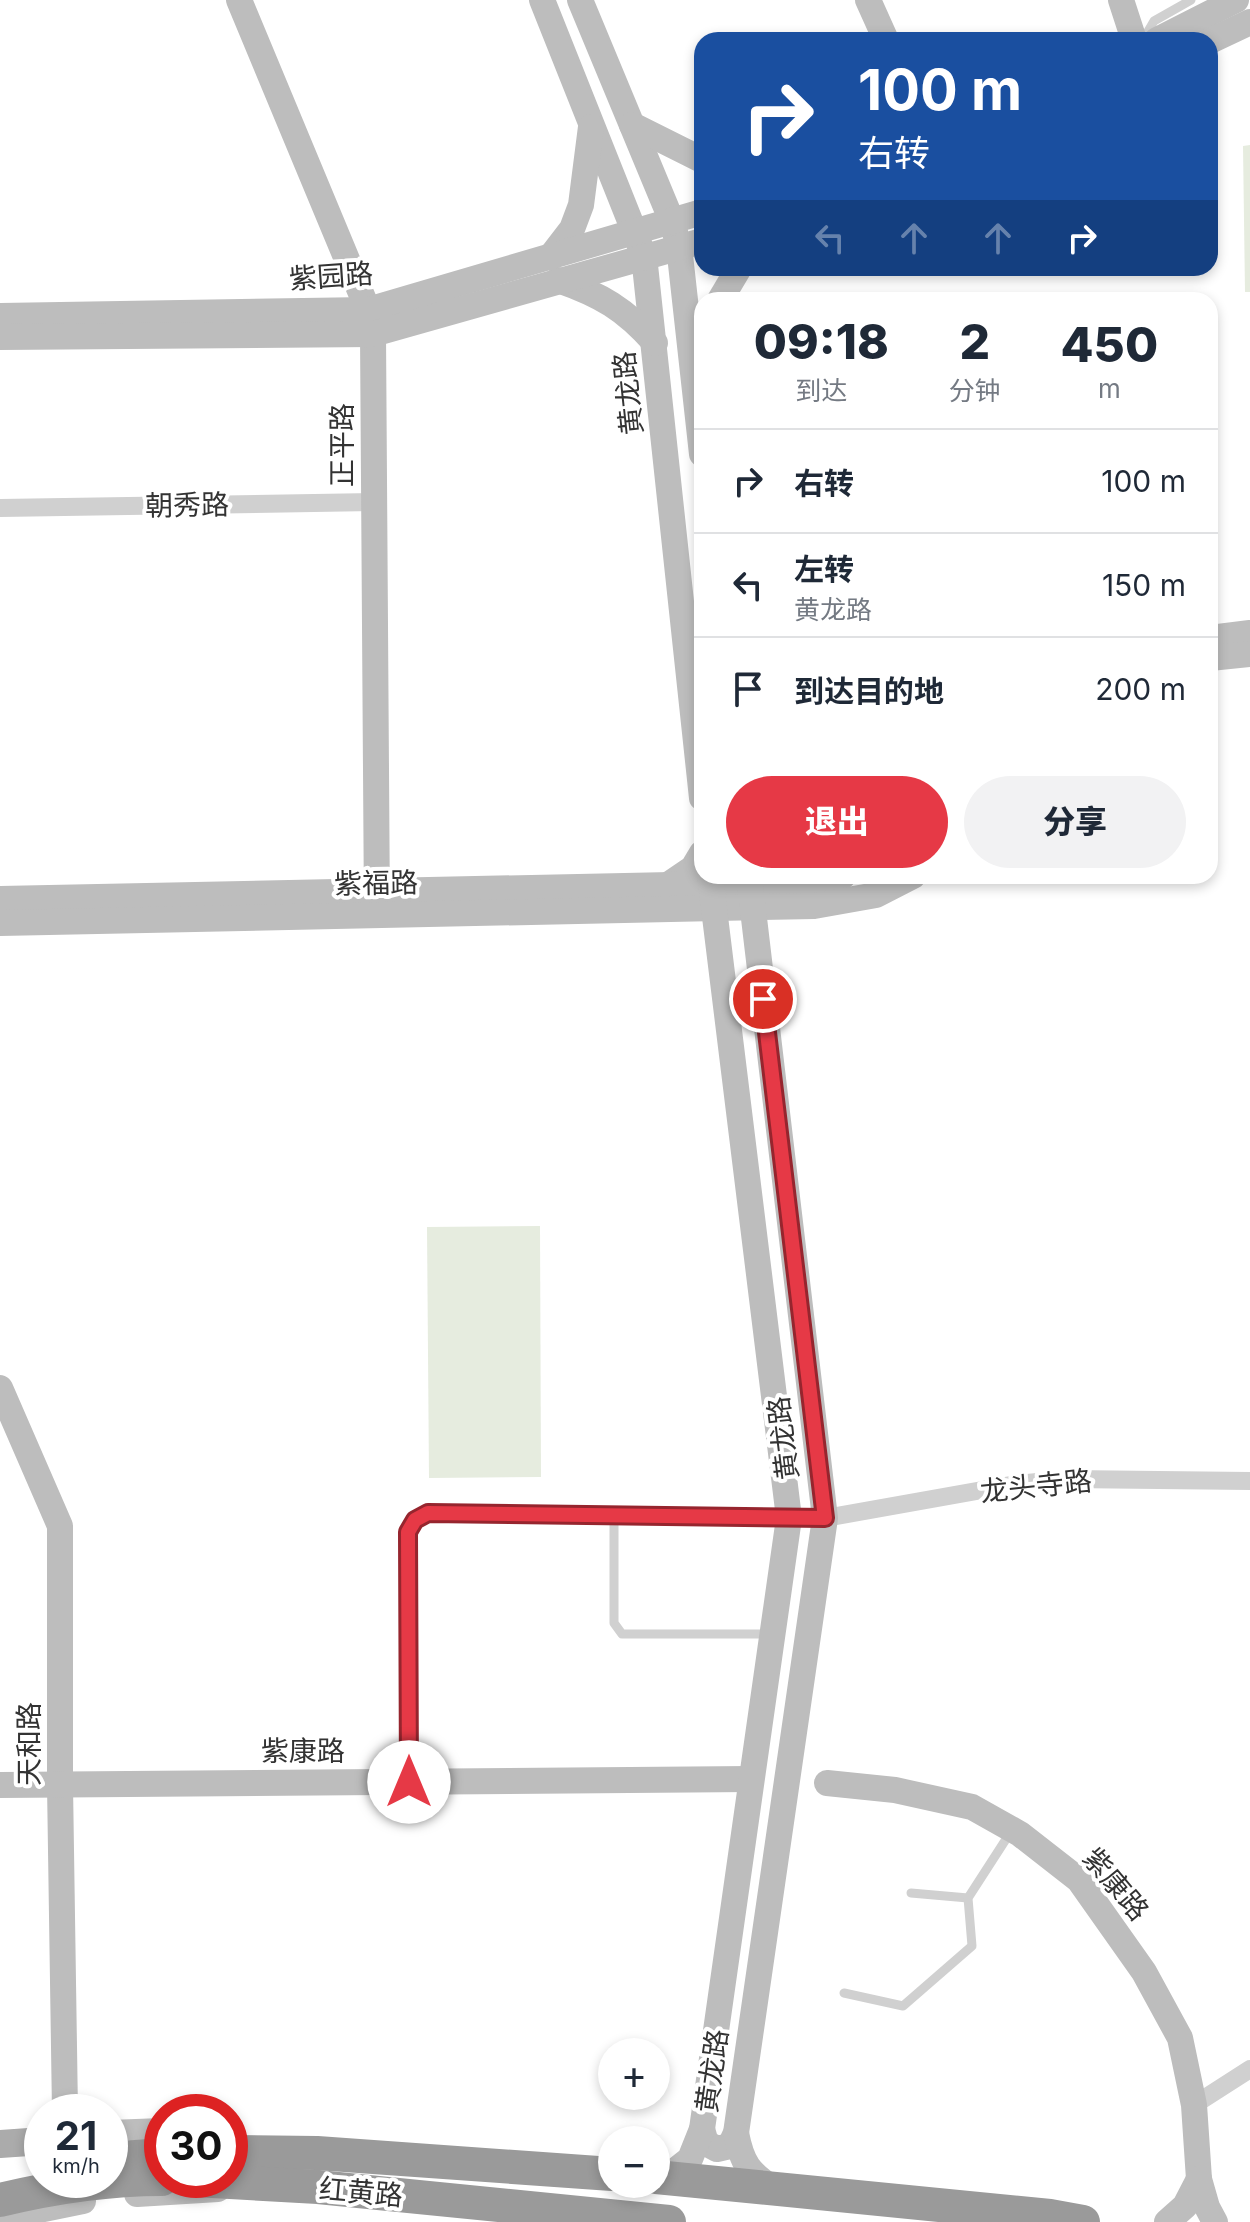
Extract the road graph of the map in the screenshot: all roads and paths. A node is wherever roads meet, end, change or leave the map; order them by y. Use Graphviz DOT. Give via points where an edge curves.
graph roads {
  1 [pos="239,0"];
  2 [pos="542,0"];
  3 [pos="580,0"];
  4 [pos="868,0"];
  5 [pos="1121,0"];
  6 [pos="1191,0"];
  7 [pos="1236,0"];
  8 [pos="1250,22"];
  9 [pos="882,32"];
  10 [pos="1131,32"];
  11 [pos="1148,32"];
  12 [pos="1173,32"];
  13 [pos="1218,37"];
  14 [pos="592,123"];
  15 [pos="632,125"];
  16 [pos="694,156"];
  17 [pos="694,214"];
  18 [pos="671,219"];
  19 [pos="635,230"];
  20 [pos="691,243"];
  21 [pos="644,256"];
  22 [pos="555,268"];
  23 [pos="694,300"];
  24 [pos="0,316"];
  25 [pos="370,322"];
  26 [pos="0,337"];
  27 [pos="655,343"];
  28 [pos="374,502"];
  29 [pos="0,508"];
  30 [pos="1250,633"];
  31 [pos="1218,637"];
  32 [pos="1250,654"];
  33 [pos="1218,657"];
  34 [pos="694,721"];
  35 [pos="694,866"];
  36 [pos="796,884"];
  37 [pos="897,884"];
  38 [pos="668,885"];
  39 [pos="750,889"];
  40 [pos="712,890"];
  41 [pos="0,899"];
  42 [pos="376,903"];
  43 [pos="0,923"];
  44 [pos="0,1388"];
  45 [pos="1250,1481"];
  46 [pos="614,1517"];
  47 [pos="789,1518"];
  48 [pos="825,1518"];
  49 [pos="772,1634"];
  50 [pos="792,1747"];
  51 [pos="751,1779"];
  52 [pos="409,1782"];
  53 [pos="827,1783"];
  54 [pos="0,1785"];
  55 [pos="60,1785"];
  56 [pos="783,1811"];
  57 [pos="1012,1829"];
  58 [pos="911,1893"];
  59 [pos="968,1898"];
  60 [pos="844,1993"];
  61 [pos="1250,2069"];
  62 [pos="65,2094"];
  63 [pos="1194,2105"];
  64 [pos="702,2129"];
  65 [pos="736,2133"];
  66 [pos="248,2140"];
  67 [pos="0,2147"];
  68 [pos="24,2149"];
  69 [pos="248,2152"];
  70 [pos="317,2153"];
  71 [pos="24,2160"];
  72 [pos="135,2160"];
  73 [pos="670,2172"];
  74 [pos="598,2173"];
  75 [pos="0,2178"];
  76 [pos="670,2179"];
  77 [pos="1199,2179"];
  78 [pos="248,2183"];
  79 [pos="318,2187"];
  80 [pos="775,2190"];
  81 [pos="0,2200"];
  82 [pos="0,2218"];
  83 [pos="669,2222"];
  84 [pos="1083,2222"];
  85 [pos="1167,2222"];
  86 [pos="1215,2222"];
  1 -- 25 [label="main road, 正平路"];
  2 -- 14 [label="main road, 黄龙路"];
  3 -- 15 [label="main road"];
  4 -- 9 [label="main road"];
  5 -- 10 [label="main road"];
  6 -- 11 [label="lane" via="1154,21"];
  7 -- 12 [label="main road"];
  8 -- 13 [label="main road"];
  14 -- 19 [label="main road, 黄龙路"];
  14 -- 22 [label="main road" via="581,205"];
  15 -- 16 [label="main road"];
  15 -- 18 [label="main road"];
  17 -- 18 [label="main road, 紫园路"];
  18 -- 19 [label="main road, 紫园路"];
  18 -- 20 [label="main road"];
  19 -- 21 [label="main road, 黄龙路"];
  19 -- 22 [label="main road, 紫园路"];
  20 -- 21 [label="main road, 紫园路"];
  20 -- 23 [label="main road"];
  21 -- 22 [label="main road, 紫园路"];
  21 -- 27 [label="main road, 黄龙路"];
  22 -- 25 [label="main road, 紫园路"];
  22 -- 27 [label="main road" via="612,302"];
  24 -- 25 [label="main road, 紫园路"];
  25 -- 26 [label="main road, 紫园路"];
  25 -- 28 [label="main road, 正平路"];
  27 -- 34 [label="main road, 黄龙路"];
  28 -- 29 [label="street, 朝秀路"];
  28 -- 42 [label="main road, 正平路"];
  30 -- 31 [label="main road"];
  32 -- 33 [label="main road"];
  35 -- 38 [label="main road"];
  36 -- 39 [label="main road"];
  37 -- 39 [label="main road" via="876,895 814,906"];
  38 -- 40 [label="main road, 紫福路"];
  38 -- 42 [label="main road, 紫福路"];
  39 -- 40 [label="main road, 紫福路"];
  39 -- 48 [label="main road, 黄龙路"];
  40 -- 42 [label="main road, 紫福路"];
  40 -- 47 [label="main road, 黄龙路"];
  41 -- 42 [label="main road, 紫福路"];
  42 -- 43 [label="main road, 紫福路"];
  44 -- 55 [label="main road, 天和路" via="60,1526"];
  45 -- 48 [label="street, 龙头寺路" via="1068,1479"];
  46 -- 47 [label="street, 龙头寺路"];
  46 -- 49 [label="lane" via="614,1623 622,1634"];
  46 -- 52 [label="street, 龙头寺路" via="428,1513 415,1520 408,1532"];
  47 -- 48 [label="street, 龙头寺路"];
  47 -- 49 [label="main road, 黄龙路"];
  48 -- 50 [label="main road, 黄龙路"];
  49 -- 51 [label="main road, 黄龙路"];
  50 -- 53 [label="main road" via="805,1767"];
  50 -- 56 [label="main road, 黄龙路"];
  51 -- 52 [label="main road, 紫康路"];
  51 -- 64 [label="main road, 黄龙路"];
  52 -- 55 [label="main road, 紫康路"];
  53 -- 56 [label="main road"];
  53 -- 57 [label="main road, 紫康路" via="895,1790 972,1807"];
  54 -- 55 [label="main road, 紫康路"];
  55 -- 62 [label="main road, 天和路"];
  56 -- 65 [label="main road, 黄龙路"];
  57 -- 59 [label="lane"];
  57 -- 63 [label="main road, 紫康路" via="1079,1880 1144,1972 1180,2038"];
  58 -- 59 [label="lane"];
  59 -- 60 [label="lane" via="972,1946 903,2006"];
  61 -- 63 [label="street"];
  63 -- 77 [label="main road, 紫康路"];
  64 -- 65 [label="main road" via="706,2143 717,2149 730,2146"];
  64 -- 73 [label="main road, 黄龙路" via="690,2159"];
  65 -- 80 [label="main road" via="740,2155 753,2176"];
  66 -- 70 [label="main road"];
  67 -- 68 [label="main road"];
  69 -- 70 [label="highway, 红黄路"];
  70 -- 74 [label="highway, 红黄路"];
  71 -- 75 [label="highway"];
  72 -- 81 [label="highway"];
  76 -- 80 [label="highway"];
  77 -- 85 [label="main road" via="1185,2206"];
  77 -- 86 [label="main road, 紫康路"];
  78 -- 79 [label="highway, 红黄路"];
  79 -- 82 [label="main road" via="137,2194"];
  79 -- 83 [label="highway, 红黄路"];
  80 -- 84 [label="highway"];
}
